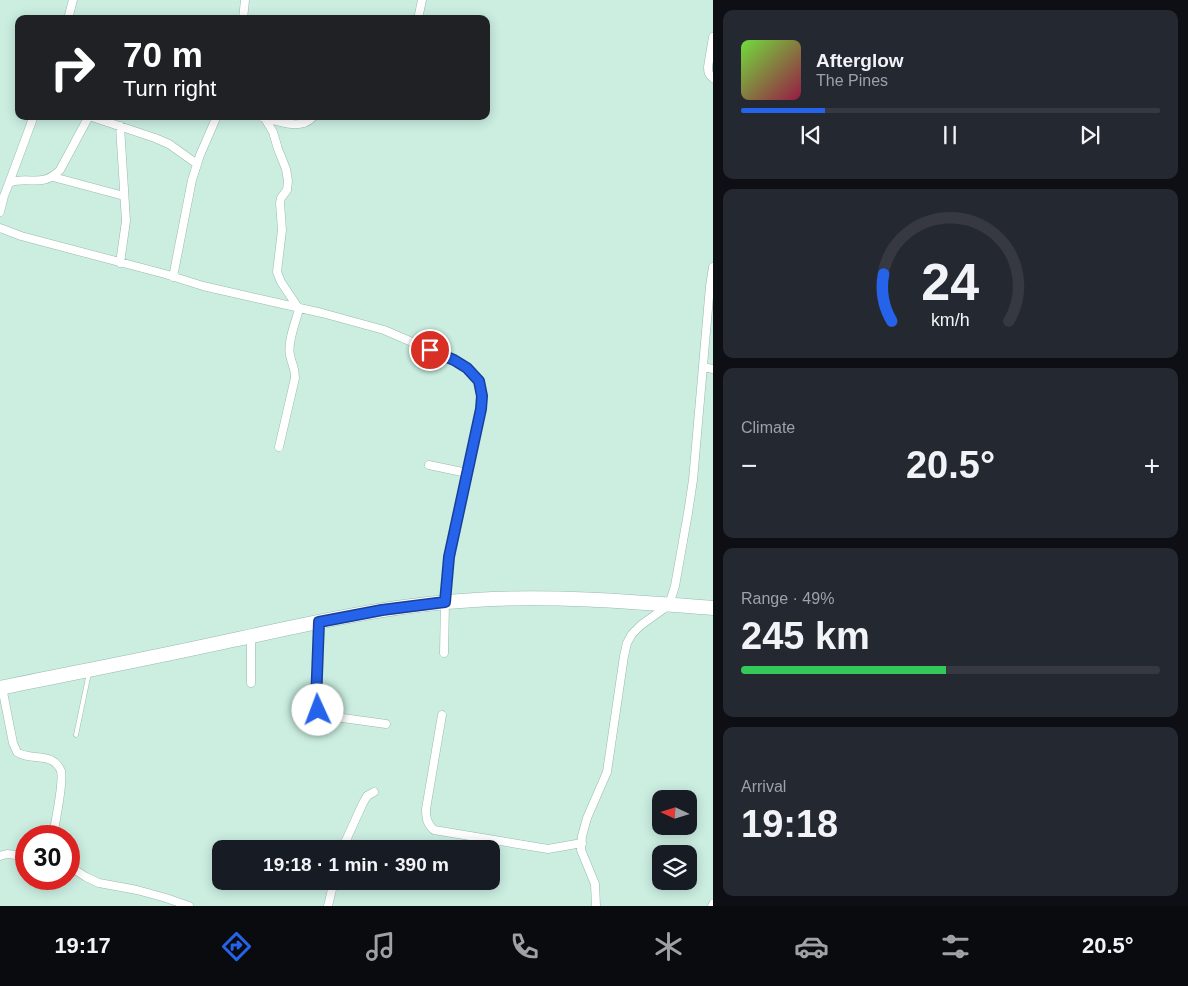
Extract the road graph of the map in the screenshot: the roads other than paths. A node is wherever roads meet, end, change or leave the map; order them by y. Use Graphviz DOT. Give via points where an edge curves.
graph roads {
  1 [pos="73,0"];
  2 [pos="245,0"];
  3 [pos="422,0"];
  4 [pos="69,15"];
  5 [pos="243,15"];
  6 [pos="419,15"];
  7 [pos="713,37"];
  8 [pos="713,78"];
  9 [pos="87,120"];
  10 [pos="101,120"];
  11 [pos="215,120"];
  12 [pos="265,120"];
  13 [pos="275,120"];
  14 [pos="309,120"];
  15 [pos="32,121"];
  16 [pos="120,126"];
  17 [pos="197,164"];
  18 [pos="53,176"];
  19 [pos="9,183"];
  20 [pos="124,196"];
  21 [pos="0,212"];
  22 [pos="0,228"];
  23 [pos="120,262"];
  24 [pos="713,267"];
  25 [pos="173,277"];
  26 [pos="299,309"];
  27 [pos="703,367"];
  28 [pos="713,369"];
  29 [pos="279,446"];
  30 [pos="428,465"];
  31 [pos="467,473"];
  32 [pos="445,602"];
  33 [pos="669,605"];
  34 [pos="713,608"];
  35 [pos="319,622"];
  36 [pos="250,637"];
  37 [pos="444,653"];
  38 [pos="89,670"];
  39 [pos="251,683"];
  40 [pos="1,688"];
  41 [pos="442,715"];
  42 [pos="386,724"];
  43 [pos="76,735"];
  44 [pos="374,792"];
  45 [pos="55,825"];
  46 [pos="346,840"];
  47 [pos="582,843"];
  48 [pos="15,855"];
  49 [pos="0,856"];
  50 [pos="80,873"];
  51 [pos="332,890"];
  52 [pos="189,906"];
  53 [pos="328,906"];
  54 [pos="596,906"];
  1 -- 4 [label="street"];
  2 -- 5 [label="street"];
  3 -- 6 [label="street"];
  7 -- 8 [label="street" via="708,67"];
  9 -- 18 [label="street" via="60,170"];
  10 -- 16 [label="street"];
  11 -- 17 [label="street"];
  12 -- 26 [label="street" via="273,132 288,181 280,203 282,230 277,272"];
  13 -- 14 [label="street" via="299,124"];
  15 -- 19 [label="street"];
  16 -- 17 [label="street" via="169,144"];
  16 -- 20 [label="street"];
  17 -- 25 [label="street"];
  18 -- 19 [label="street" via="38,181"];
  18 -- 20 [label="street"];
  19 -- 21 [label="street"];
  20 -- 23 [label="street" via="126,221"];
  22 -- 23 [label="street"];
  23 -- 25 [label="street"];
  24 -- 27 [label="street"];
  25 -- 26 [label="street"];
  26 -- 29 [label="street" via="290,345 294,378"];
  26 -- 31 [label="street" via="384,330 467,368 479,381 482,396"];
  27 -- 28 [label="street"];
  27 -- 33 [label="street" via="693,480"];
  30 -- 31 [label="street"];
  31 -- 32 [label="street" via="449,557"];
  32 -- 33 [label="highway" via="524,599"];
  32 -- 35 [label="highway"];
  32 -- 37 [label="street"];
  33 -- 34 [label="highway"];
  33 -- 47 [label="street" via="640,625 627,644 608,767 587,818"];
  35 -- 36 [label="highway"];
  35 -- 42 [label="street" via="318,710 328,716"];
  36 -- 38 [label="highway"];
  36 -- 39 [label="street"];
  38 -- 40 [label="highway"];
  38 -- 43 [label="lane"];
  40 -- 45 [label="street" via="17,752 50,760 60,770"];
  41 -- 47 [label="street" via="426,810 429,826 434,830 548,848"];
  44 -- 46 [label="street" via="367,796"];
  47 -- 54 [label="street" via="595,884"];
  48 -- 49 [label="street"];
  50 -- 52 [label="street" via="99,882"];
  51 -- 53 [label="street"];
}
